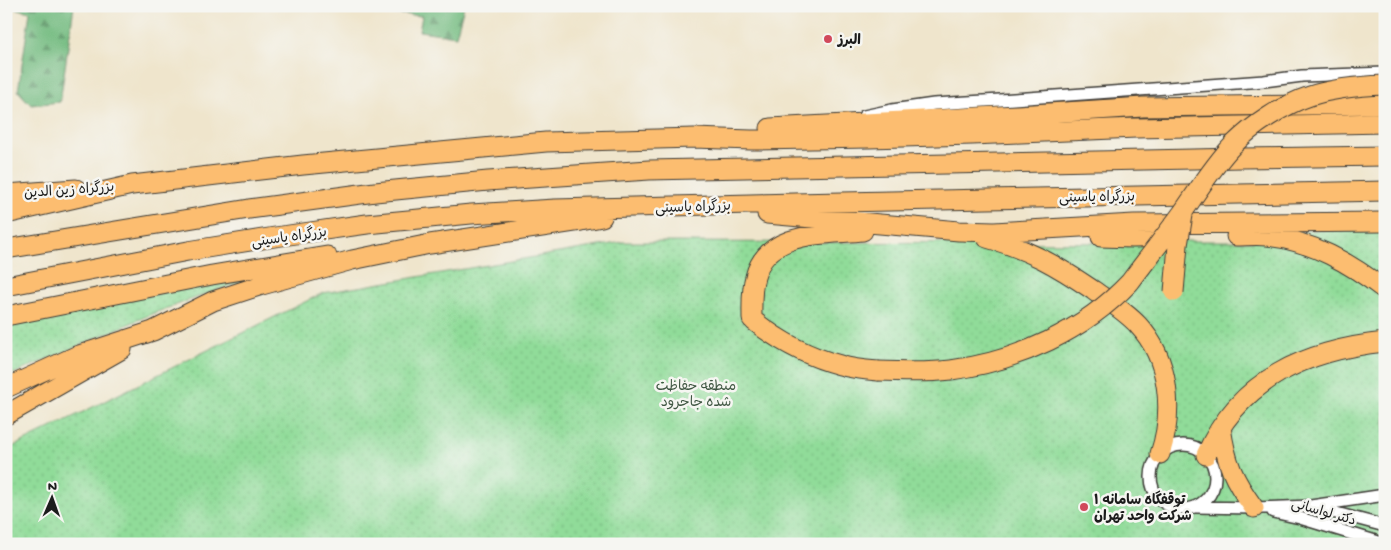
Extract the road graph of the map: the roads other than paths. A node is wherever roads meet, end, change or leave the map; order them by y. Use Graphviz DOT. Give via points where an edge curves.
graph roads {
  1 [pos="1385,73"];
  2 [pos="1385,86"];
  3 [pos="1385,104"];
  4 [pos="1385,123"];
  5 [pos="829,124"];
  6 [pos="694,138"];
  7 [pos="1385,156"];
  8 [pos="132,185"];
  9 [pos="1385,191"];
  10 [pos="6,194"];
  11 [pos="674,206"];
  12 [pos="646,208"];
  13 [pos="1183,211"];
  14 [pos="6,214"];
  15 [pos="1385,222"];
  16 [pos="910,226"];
  17 [pos="959,231"];
  18 [pos="1008,232"];
  19 [pos="430,244"];
  20 [pos="6,248"];
  21 [pos="6,286"];
  22 [pos="1385,290"];
  23 [pos="1174,292"];
  24 [pos="6,316"];
  25 [pos="153,331"];
  26 [pos="1385,342"];
  27 [pos="6,388"];
  28 [pos="6,415"];
  29 [pos="1221,427"];
  30 [pos="1160,454"];
  31 [pos="1206,455"];
  32 [pos="1385,495"];
  33 [pos="1311,506"];
  34 [pos="1196,507"];
  35 [pos="1254,508"];
  36 [pos="1385,526"];
  37 [pos="1385,544"];
  1 -- 5 [label="street" via="1302,76 934,104"];
  2 -- 13 [label="highway, bridge" via="1331,90 1296,101 1279,111 1234,145"];
  3 -- 5 [label="highway" via="1153,107"];
  4 -- 6 [label="highway" via="869,138"];
  5 -- 6 [label="highway" via="752,129"];
  6 -- 8 [label="highway" via="546,142"];
  7 -- 20 [label="highway" via="649,170 375,192"];
  8 -- 10 [label="highway, بزرگراه زین الدین"];
  8 -- 14 [label="highway"];
  9 -- 11 [label="highway, بزرگراه یاسینی"];
  11 -- 12 [label="highway, بزرگراه یاسینی"];
  11 -- 16 [label="highway"];
  12 -- 19 [label="highway" via="581,222"];
  12 -- 21 [label="highway, بزرگراه یاسینی" via="555,209 367,224 188,252"];
  13 -- 16 [label="highway, bridge" via="1130,282 1101,310 1042,344 997,361 923,372 878,371 840,365 776,338 753,320 754,278 758,266 775,248 800,237"];
  13 -- 23 [label="highway, bridge"];
  15 -- 18 [label="highway" via="1134,224"];
  16 -- 17 [label="highway"];
  17 -- 18 [label="highway"];
  17 -- 30 [label="highway" via="1033,254 1075,278 1138,324 1156,351 1165,383 1167,428"];
  18 -- 22 [label="highway" via="1132,238 1267,236 1312,247 1339,259"];
  19 -- 24 [label="highway" via="350,252 212,274"];
  19 -- 25 [label="highway" via="352,260 262,285 213,301"];
  25 -- 27 [label="highway" via="76,356"];
  25 -- 28 [label="highway"];
  26 -- 29 [label="highway" via="1333,351 1298,363 1253,390"];
  29 -- 31 [label="highway"];
  29 -- 35 [label="highway" via="1232,473"];
  30 -- 31 [label="street" via="1168,448 1188,445"];
  30 -- 34 [label="street" via="1151,470 1150,480 1158,498 1176,509"];
  31 -- 34 [label="street" via="1214,468 1215,483 1205,501"];
  32 -- 33 [label="street"];
  33 -- 35 [label="street"];
  33 -- 36 [label="street, دکتر لواسانی"];
  34 -- 35 [label="street"];
  35 -- 37 [label="street, دکتر لواسانی" via="1300,518"];
}
